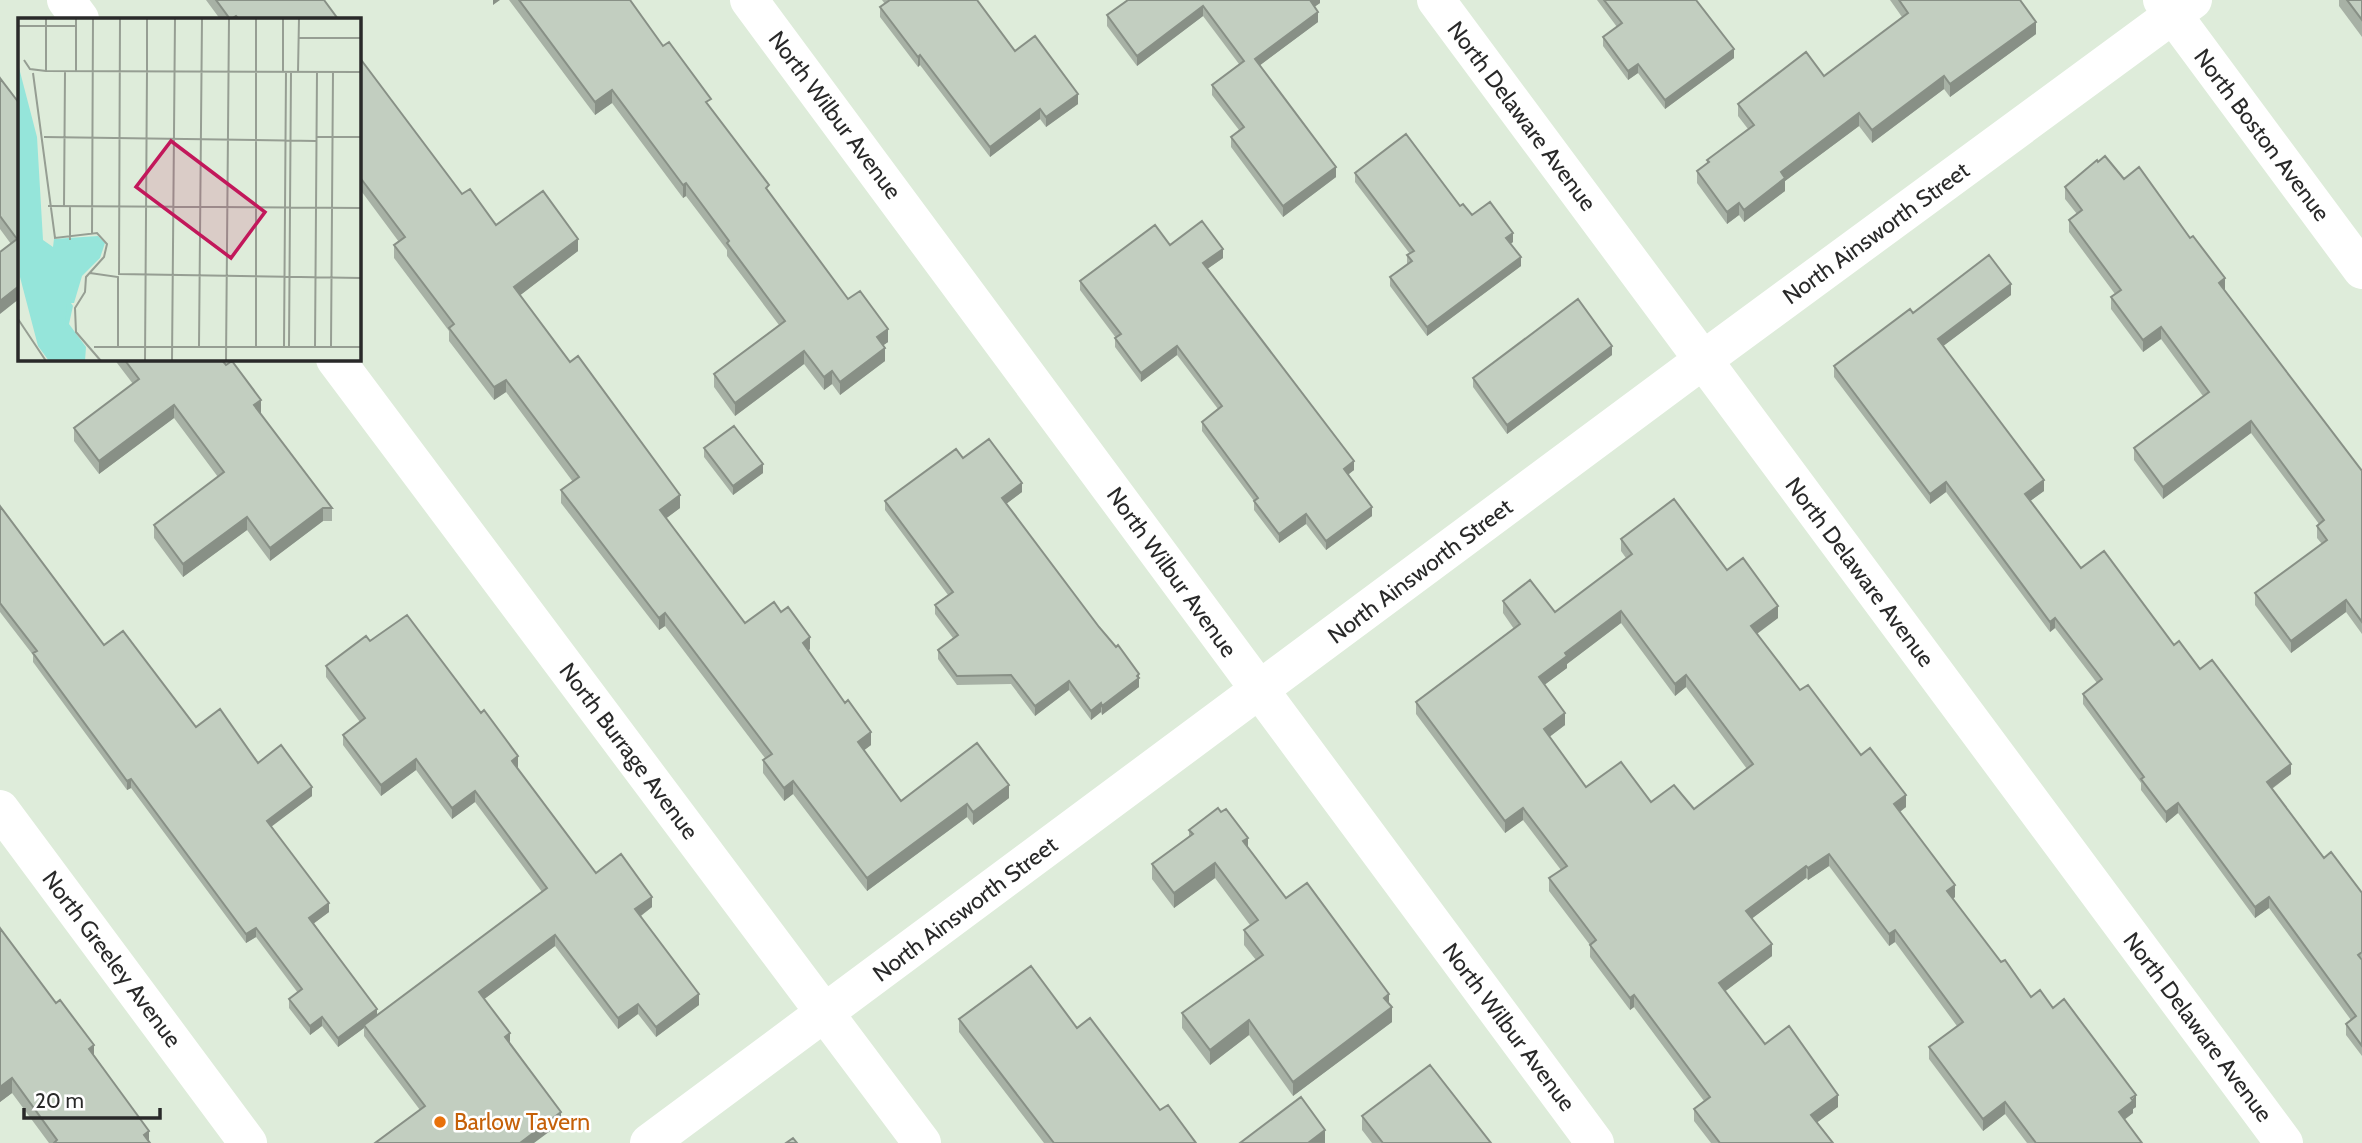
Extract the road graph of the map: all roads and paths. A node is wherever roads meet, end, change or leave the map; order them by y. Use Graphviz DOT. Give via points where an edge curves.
graph roads {
  1 [pos="66,0"];
  2 [pos="749,0"];
  3 [pos="1436,0"];
  4 [pos="2176,5"];
  5 [pos="79,18"];
  6 [pos="2362,270"];
  7 [pos="336,360"];
  8 [pos="1703,360"];
  9 [pos="1260,691"];
  10 [pos="0,809"];
  11 [pos="825,1012"];
  12 [pos="248,1143"];
  13 [pos="649,1143"];
  14 [pos="922,1143"];
  15 [pos="1595,1143"];
  16 [pos="2284,1143"];
  1 -- 5 [label="street"];
  2 -- 9 [label="street, North Wilbur Avenue"];
  3 -- 8 [label="street, North Delaware Avenue"];
  4 -- 6 [label="street, North Boston Avenue"];
  4 -- 8 [label="street, North Ainsworth Street"];
  7 -- 11 [label="street, North Burrage Avenue"];
  8 -- 9 [label="street, North Ainsworth Street"];
  8 -- 16 [label="street, North Delaware Avenue"];
  9 -- 11 [label="street, North Ainsworth Street"];
  9 -- 15 [label="street, North Wilbur Avenue"];
  10 -- 12 [label="street, North Greeley Avenue"];
  11 -- 13 [label="street, North Ainsworth Street"];
  11 -- 14 [label="street, North Burrage Avenue"];
}
